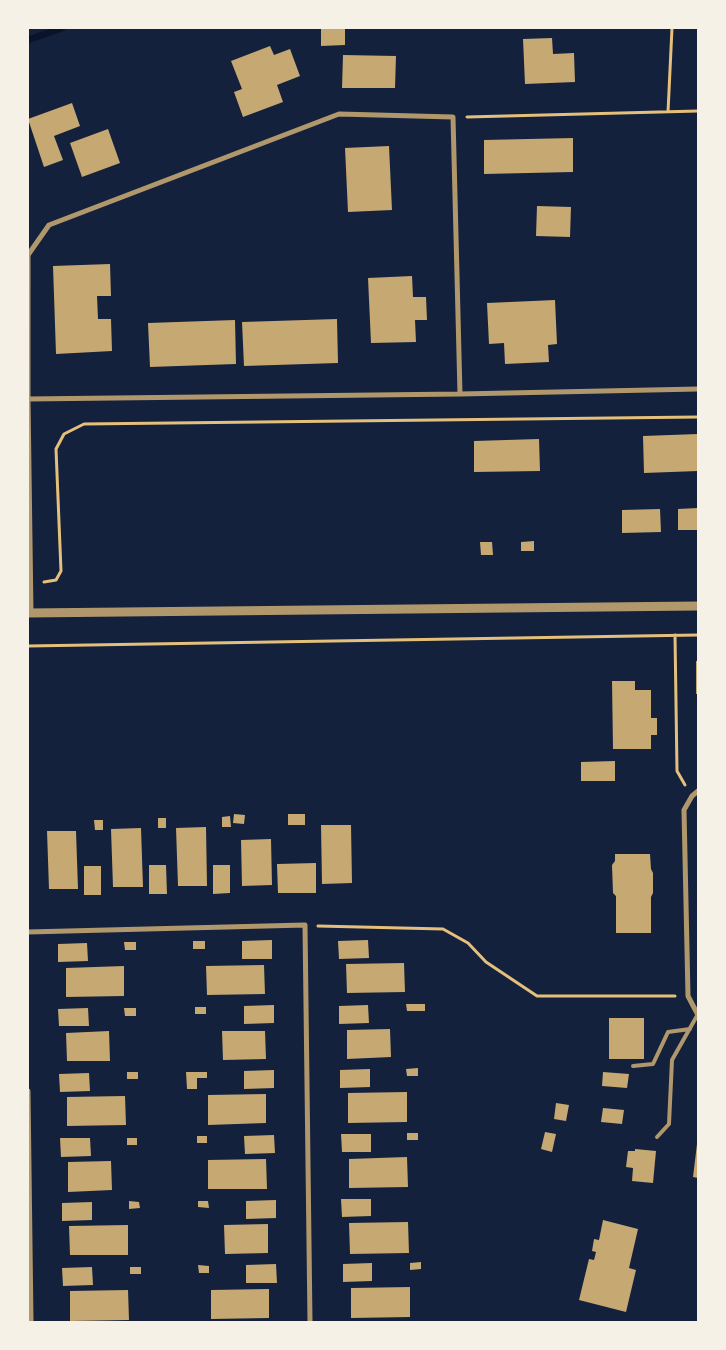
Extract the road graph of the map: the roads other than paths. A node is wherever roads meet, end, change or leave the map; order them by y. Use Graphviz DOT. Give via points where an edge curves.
graph roads {
  1 [pos="698,389"];
  2 [pos="460,394"];
  3 [pos="28,399"];
  4 [pos="698,606"];
  5 [pos="29,613"];
  6 [pos="698,791"];
  7 [pos="28,932"];
  8 [pos="698,1015"];
  9 [pos="690,1029"];
  10 [pos="633,1066"];
  11 [pos="28,1091"];
  12 [pos="657,1137"];
  13 [pos="31,1322"];
  14 [pos="310,1322"];
  1 -- 2 [label="street"];
  2 -- 3 [label="street"];
  2 -- 3 [label="street" via="453,117 340,114 48,224 28,256"];
  3 -- 5 [label="street"];
  4 -- 5 [label="street"];
  6 -- 8 [label="street" via="684,810 688,996"];
  7 -- 14 [label="street" via="305,925"];
  8 -- 9 [label="lane"];
  9 -- 10 [label="lane" via="668,1032 653,1064"];
  9 -- 12 [label="lane" via="672,1060 669,1124"];
  11 -- 13 [label="street"];
}
